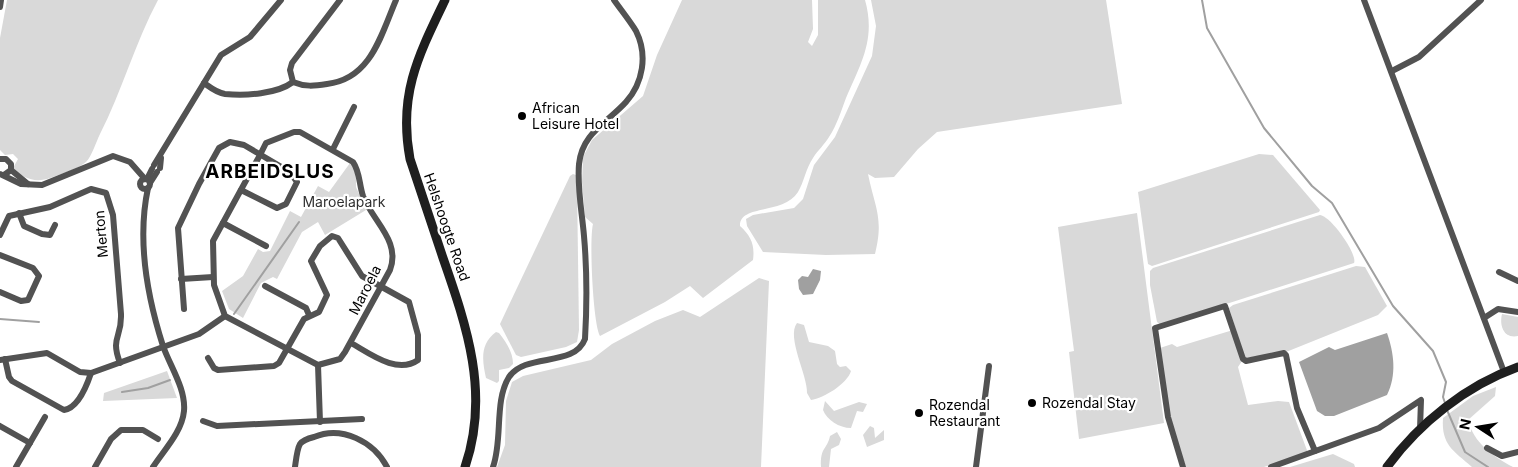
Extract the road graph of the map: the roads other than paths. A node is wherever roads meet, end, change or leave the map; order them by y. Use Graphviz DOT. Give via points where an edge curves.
graph roads {
  1 [pos="1,0"];
  2 [pos="281,0"];
  3 [pos="340,0"];
  4 [pos="396,0"];
  5 [pos="446,0"];
  6 [pos="614,0"];
  7 [pos="1364,0"];
  8 [pos="1481,0"];
  9 [pos="0,7"];
  10 [pos="1392,71"];
  11 [pos="293,82"];
  12 [pos="204,84"];
  13 [pos="354,108"];
  14 [pos="333,149"];
  15 [pos="260,154"];
  16 [pos="1,157"];
  17 [pos="11,170"];
  18 [pos="1,174"];
  19 [pos="150,177"];
  20 [pos="28,184"];
  21 [pos="241,190"];
  22 [pos="19,213"];
  23 [pos="223,223"];
  24 [pos="55,225"];
  25 [pos="0,235"];
  26 [pos="266,246"];
  27 [pos="0,255"];
  28 [pos="1499,272"];
  29 [pos="213,277"];
  30 [pos="181,279"];
  31 [pos="1518,281"];
  32 [pos="265,286"];
  33 [pos="381,286"];
  34 [pos="0,292"];
  35 [pos="184,309"];
  36 [pos="1518,312"];
  37 [pos="309,315"];
  38 [pos="225,316"];
  39 [pos="1484,318"];
  40 [pos="351,343"];
  41 [pos="164,348"];
  42 [pos="287,349"];
  43 [pos="208,358"];
  44 [pos="3,360"];
  45 [pos="120,363"];
  46 [pos="318,365"];
  47 [pos="988,366"];
  48 [pos="1518,367"];
  49 [pos="1504,372"];
  50 [pos="90,373"];
  51 [pos="45,417"];
  52 [pos="362,419"];
  53 [pos="203,421"];
  54 [pos="320,422"];
  55 [pos="0,426"];
  56 [pos="1420,429"];
  57 [pos="158,439"];
  58 [pos="30,443"];
  59 [pos="1487,448"];
  60 [pos="1315,451"];
  61 [pos="1518,452"];
  62 [pos="16,467"];
  63 [pos="95,467"];
  64 [pos="153,467"];
  65 [pos="295,467"];
  66 [pos="388,467"];
  67 [pos="465,467"];
  68 [pos="493,467"];
  69 [pos="976,467"];
  70 [pos="1184,467"];
  71 [pos="1271,467"];
  72 [pos="1388,467"];
  1 -- 9 [label="street"];
  2 -- 12 [label="street" via="250,37 221,55"];
  3 -- 11 [label="street" via="292,63"];
  4 -- 11 [label="street" via="374,50 356,74 336,83 314,86"];
  5 -- 67 [label="main road, Helshoogte Road" via="415,66 407,99 406,131 410,160 468,331 474,364 474,425"];
  6 -- 68 [label="street" via="636,32 643,59 639,81 632,93 589,137 579,162 586,258 585,339 573,353 521,366 509,377 501,399 499,447"];
  7 -- 10 [label="street"];
  8 -- 10 [label="street" via="1420,57"];
  10 -- 39 [label="street"];
  11 -- 12 [label="street" via="283,89 234,94 218,92"];
  12 -- 19 [label="street"];
  13 -- 14 [label="street"];
  14 -- 15 [label="street, Maroela" via="300,132 266,143"];
  14 -- 33 [label="street, Maroela" via="358,168 363,195 393,252 394,260"];
  15 -- 21 [label="street, Maroela"];
  15 -- 21 [label="street" via="294,175 295,187 286,204 277,208"];
  15 -- 30 [label="street" via="237,142 224,144 216,153 178,228"];
  16 -- 17 [label="street" via="10,162"];
  17 -- 18 [label="street"];
  17 -- 20 [label="street"];
  18 -- 20 [label="street" via="15,182"];
  19 -- 20 [label="street" via="130,162 113,156 51,182"];
  19 -- 41 [label="street" via="143,236 150,296"];
  21 -- 23 [label="street, Maroela"];
  22 -- 24 [label="street" via="24,226 42,234 50,235"];
  22 -- 25 [label="street" via="9,216"];
  22 -- 45 [label="street, Merton" via="50,207 91,189 106,193 112,210 121,314 121,325 114,342"];
  23 -- 26 [label="street"];
  23 -- 29 [label="street, Maroela" via="213,241"];
  27 -- 34 [label="street" via="33,268 39,276 28,300"];
  28 -- 31 [label="street"];
  29 -- 30 [label="street"];
  29 -- 38 [label="street, Maroela"];
  30 -- 35 [label="street"];
  32 -- 37 [label="street" via="306,308"];
  33 -- 37 [label="street" via="362,276 338,238 332,236 320,246 311,261 327,295 319,312"];
  33 -- 40 [label="street, Maroela"];
  33 -- 40 [label="street" via="409,302 418,335 418,360 393,364"];
  36 -- 39 [label="street" via="1498,309"];
  37 -- 42 [label="street"];
  38 -- 41 [label="street" via="199,334"];
  38 -- 42 [label="street"];
  39 -- 49 [label="street"];
  40 -- 46 [label="street, Maroela" via="340,359"];
  41 -- 45 [label="street"];
  41 -- 64 [label="street" via="181,390 184,412 178,430"];
  42 -- 43 [label="street" via="279,363 270,368 218,370"];
  42 -- 46 [label="street"];
  44 -- 50 [label="street" via="47,354 80,372"];
  44 -- 50 [label="street" via="12,381 64,410 74,406 88,383"];
  45 -- 50 [label="street"];
  46 -- 54 [label="street"];
  47 -- 69 [label="street"];
  48 -- 49 [label="main road"];
  49 -- 56 [label="main road" via="1459,398"];
  51 -- 58 [label="street"];
  52 -- 54 [label="street"];
  53 -- 54 [label="street" via="217,426"];
  55 -- 58 [label="street"];
  56 -- 60 [label="street" via="1422,400 1379,428"];
  56 -- 72 [label="main road"];
  57 -- 63 [label="street" via="143,430 121,430 111,439"];
  58 -- 62 [label="street"];
  59 -- 61 [label="street" via="1502,456"];
  60 -- 70 [label="street" via="1297,408 1286,355 1246,362 1225,306 1155,328 1172,434"];
  60 -- 71 [label="street"];
  65 -- 66 [label="street" via="303,442 324,433 337,433 350,435 374,449"];
}
